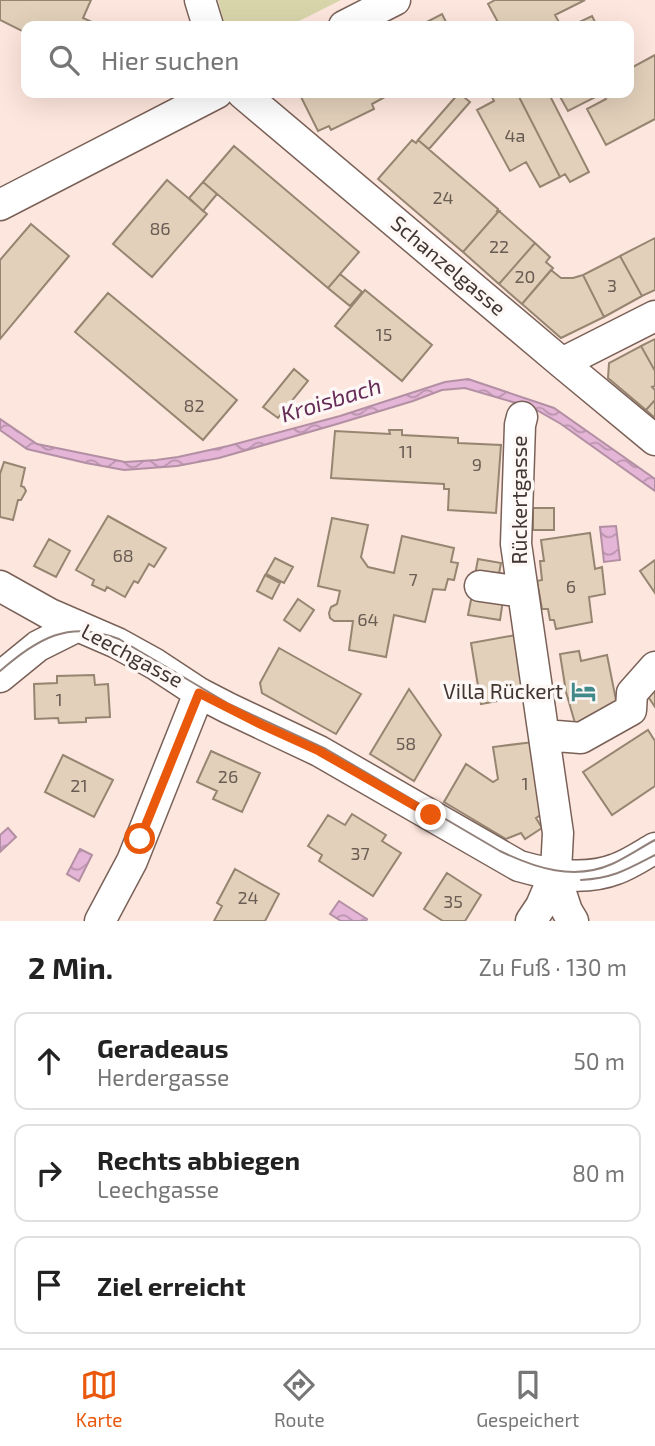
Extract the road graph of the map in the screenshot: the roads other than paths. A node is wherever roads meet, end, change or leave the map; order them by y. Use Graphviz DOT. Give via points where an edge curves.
graph roads {
  1 [pos="395,0"];
  2 [pos="354,21"];
  3 [pos="207,98"];
  4 [pos="248,98"];
  5 [pos="0,205"];
  6 [pos="655,316"];
  7 [pos="562,363"];
  8 [pos="522,417"];
  9 [pos="655,440"];
  10 [pos="0,586"];
  11 [pos="480,586"];
  12 [pos="522,588"];
  13 [pos="78,626"];
  14 [pos="655,667"];
  15 [pos="0,677"];
  16 [pos="199,693"];
  17 [pos="533,724"];
  18 [pos="655,848"];
  19 [pos="555,875"];
  20 [pos="100,921"];
  21 [pos="531,921"];
  22 [pos="573,921"];
  1 -- 2 [label="street"];
  3 -- 5 [label="street"];
  4 -- 7 [label="street, Schanzelgasse"];
  6 -- 7 [label="street"];
  7 -- 9 [label="street, Schanzelgasse"];
  8 -- 12 [label="street, Rückertgasse" via="516,544"];
  10 -- 13 [label="street, Leechgasse"];
  11 -- 12 [label="street"];
  12 -- 17 [label="street, Rückertgasse"];
  13 -- 15 [label="street" via="38,646"];
  13 -- 16 [label="street, Leechgasse" via="155,664"];
  14 -- 17 [label="street" via="632,693 631,710 581,738"];
  16 -- 19 [label="street, Leechgasse" via="319,751 519,866"];
  16 -- 20 [label="street" via="132,861"];
  17 -- 19 [label="street, Rückertgasse" via="558,833"];
  18 -- 19 [label="street, Leechgasse" via="604,873"];
  19 -- 21 [label="street"];
  19 -- 22 [label="street"];
}
